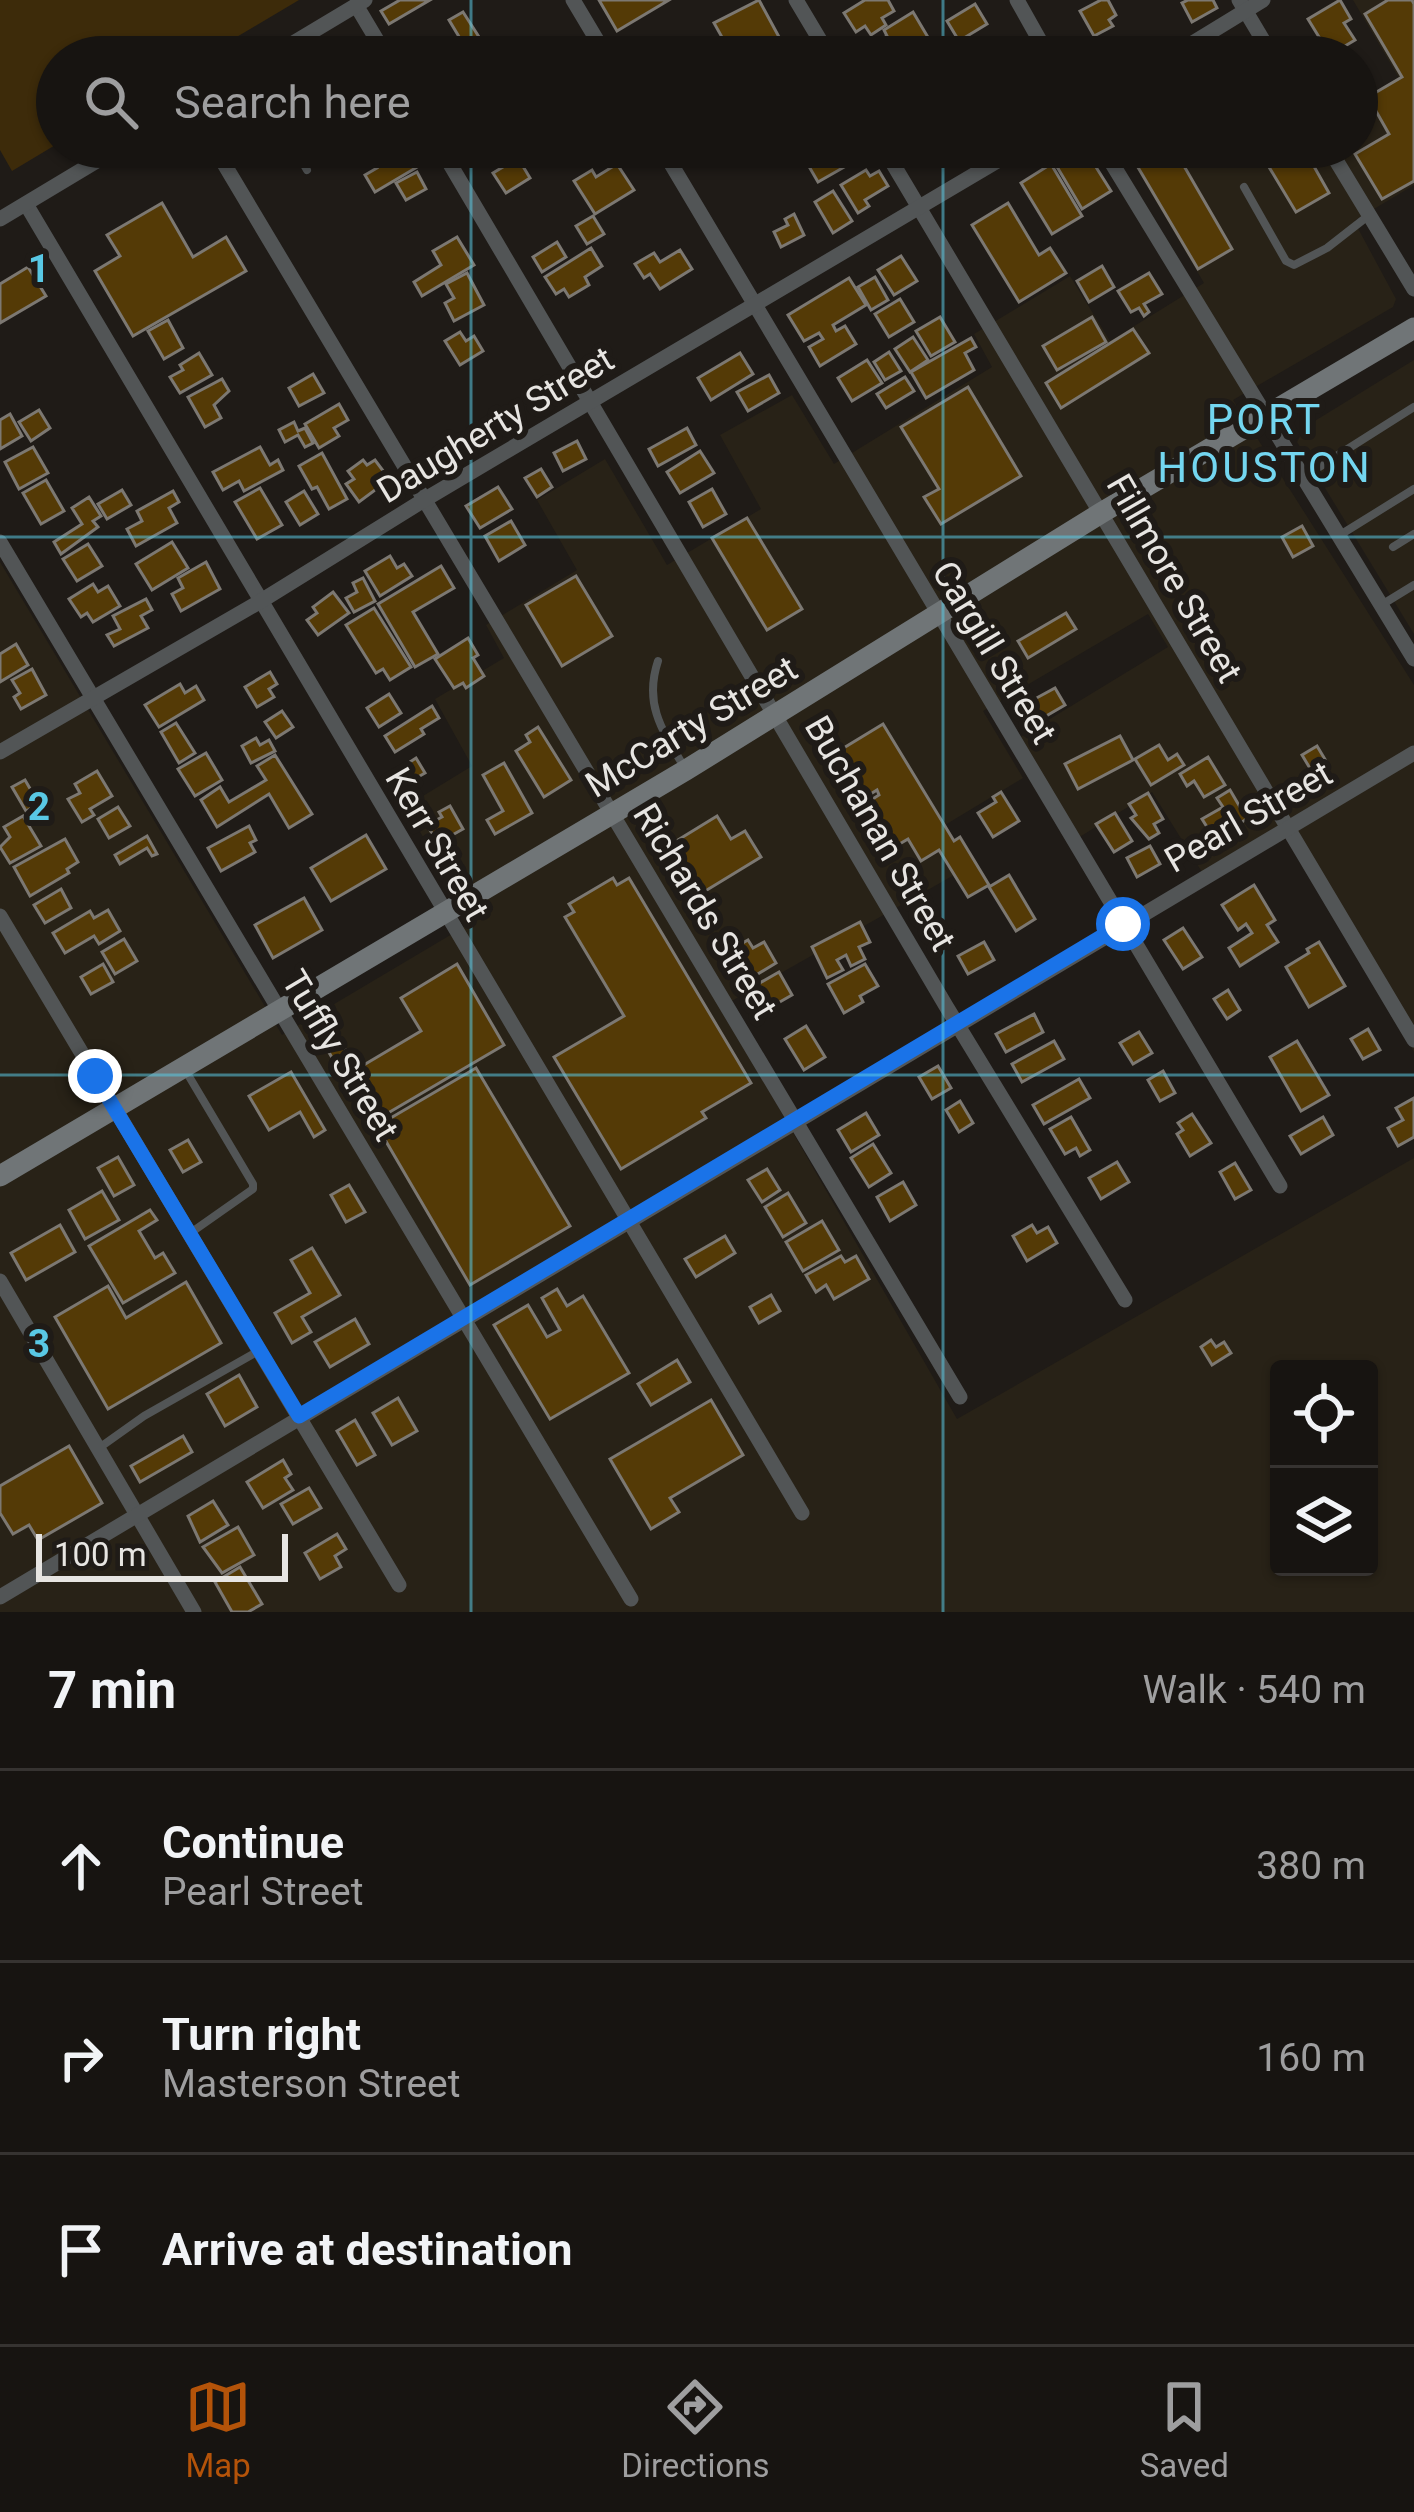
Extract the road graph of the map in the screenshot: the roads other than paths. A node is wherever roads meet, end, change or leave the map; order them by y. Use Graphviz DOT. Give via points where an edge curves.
graph roads {
  1 [pos="573,0"];
  2 [pos="796,0"];
  3 [pos="1017,0"];
  4 [pos="1263,0"];
  5 [pos="361,3"];
  6 [pos="1242,5"];
  7 [pos="305,36"];
  8 [pos="377,36"];
  9 [pos="594,36"];
  10 [pos="817,36"];
  11 [pos="1037,36"];
  12 [pos="1198,36"];
  13 [pos="1260,36"];
  14 [pos="85,168"];
  15 [pos="226,168"];
  16 [pos="452,168"];
  17 [pos="673,168"];
  18 [pos="895,168"];
  19 [pos="986,168"];
  20 [pos="1115,168"];
  21 [pos="1341,168"];
  22 [pos="1244,188"];
  23 [pos="26,204"];
  24 [pos="919,208"];
  25 [pos="1369,215"];
  26 [pos="0,219"];
  27 [pos="1414,289"];
  28 [pos="754,304"];
  29 [pos="1414,328"];
  30 [pos="591,402"];
  31 [pos="1414,407"];
  32 [pos="1266,413"];
  33 [pos="1305,476"];
  34 [pos="1414,489"];
  35 [pos="424,500"];
  36 [pos="1101,513"];
  37 [pos="1414,534"];
  38 [pos="1340,535"];
  39 [pos="0,542"];
  40 [pos="1393,547"];
  41 [pos="1414,585"];
  42 [pos="261,601"];
  43 [pos="1382,605"];
  44 [pos="938,614"];
  45 [pos="1414,659"];
  46 [pos="658,661"];
  47 [pos="92,696"];
  48 [pos="777,714"];
  49 [pos="0,752"];
  50 [pos="1414,753"];
  51 [pos="686,770"];
  52 [pos="613,812"];
  53 [pos="1288,828"];
  54 [pos="442,911"];
  55 [pos="0,916"];
  56 [pos="1123,924"];
  57 [pos="278,1009"];
  58 [pos="956,1023"];
  59 [pos="1414,1040"];
  60 [pos="183,1066"];
  61 [pos="114,1108"];
  62 [pos="796,1120"];
  63 [pos="0,1176"];
  64 [pos="1280,1186"];
  65 [pos="628,1222"];
  66 [pos="189,1234"];
  67 [pos="0,1281"];
  68 [pos="1125,1300"];
  69 [pos="463,1318"];
  70 [pos="260,1350"];
  71 [pos="960,1397"];
  72 [pos="299,1416"];
  73 [pos="98,1449"];
  74 [pos="802,1513"];
  75 [pos="138,1516"];
  76 [pos="399,1585"];
  77 [pos="0,1597"];
  78 [pos="635,1605"];
  79 [pos="194,1612"];
  1 -- 9 [label="street"];
  2 -- 10 [label="street"];
  3 -- 11 [label="street"];
  4 -- 6 [label="street"];
  5 -- 7 [label="street"];
  5 -- 8 [label="street"];
  6 -- 12 [label="street"];
  6 -- 13 [label="street"];
  14 -- 23 [label="street"];
  15 -- 35 [label="street, Richards Street"];
  16 -- 30 [label="street, Buchanan Street"];
  17 -- 28 [label="street, Cargill Street"];
  18 -- 24 [label="street, Fillmore Street"];
  19 -- 24 [label="street, Daugherty Street"];
  20 -- 32 [label="street"];
  21 -- 25 [label="street"];
  22 -- 25 [label="lane" via="1294,265"];
  23 -- 26 [label="street"];
  23 -- 42 [label="street, Kerr Street"];
  24 -- 28 [label="street, Daugherty Street"];
  24 -- 36 [label="street, Fillmore Street"];
  25 -- 27 [label="street"];
  28 -- 30 [label="street, Daugherty Street"];
  28 -- 44 [label="street, Cargill Street"];
  29 -- 32 [label="main road, McCarty Street"];
  30 -- 35 [label="street, Daugherty Street"];
  30 -- 48 [label="street, Buchanan Street"];
  31 -- 33 [label="lane"];
  32 -- 33 [label="street"];
  32 -- 36 [label="main road, McCarty Street"];
  33 -- 38 [label="street"];
  34 -- 38 [label="lane"];
  35 -- 42 [label="street, Daugherty Street"];
  35 -- 52 [label="street, Richards Street"];
  36 -- 44 [label="main road, McCarty Street"];
  36 -- 53 [label="street, Fillmore Street"];
  37 -- 40 [label="lane"];
  38 -- 43 [label="street"];
  39 -- 47 [label="street, Tuffly Street"];
  41 -- 43 [label="lane"];
  42 -- 47 [label="street, Daugherty Street"];
  42 -- 54 [label="street, Kerr Street"];
  43 -- 45 [label="street"];
  44 -- 48 [label="main road, McCarty Street"];
  44 -- 56 [label="street, Cargill Street"];
  46 -- 51 [label="lane" via="652,701"];
  47 -- 49 [label="street, Daugherty Street"];
  47 -- 57 [label="street, Tuffly Street"];
  48 -- 51 [label="main road, McCarty Street"];
  48 -- 58 [label="street, Buchanan Street"];
  50 -- 53 [label="street, Pearl Street"];
  51 -- 52 [label="main road, McCarty Street"];
  52 -- 54 [label="main road, McCarty Street"];
  52 -- 62 [label="street, Richards Street"];
  53 -- 56 [label="street, Pearl Street"];
  53 -- 59 [label="street, Fillmore Street"];
  54 -- 57 [label="main road, McCarty Street"];
  54 -- 65 [label="street, Kerr Street"];
  55 -- 61 [label="street"];
  56 -- 58 [label="street, Pearl Street"];
  56 -- 64 [label="street, Cargill Street"];
  57 -- 60 [label="main road, McCarty Street"];
  57 -- 69 [label="street, Tuffly Street"];
  58 -- 62 [label="street, Pearl Street"];
  58 -- 68 [label="street, Buchanan Street"];
  60 -- 61 [label="main road, McCarty Street"];
  60 -- 66 [label="lane" via="254,1184"];
  61 -- 63 [label="main road, McCarty Street"];
  61 -- 66 [label="street"];
  62 -- 65 [label="street, Pearl Street"];
  62 -- 71 [label="street, Richards Street"];
  65 -- 69 [label="street, Pearl Street"];
  65 -- 74 [label="street, Kerr Street"];
  66 -- 70 [label="street"];
  67 -- 73 [label="street"];
  69 -- 72 [label="street, Pearl Street"];
  69 -- 78 [label="street, Tuffly Street"];
  70 -- 72 [label="street"];
  70 -- 73 [label="lane"];
  72 -- 75 [label="street, Pearl Street"];
  72 -- 76 [label="street"];
  73 -- 75 [label="street"];
  75 -- 77 [label="street, Pearl Street"];
  75 -- 79 [label="street"];
}
